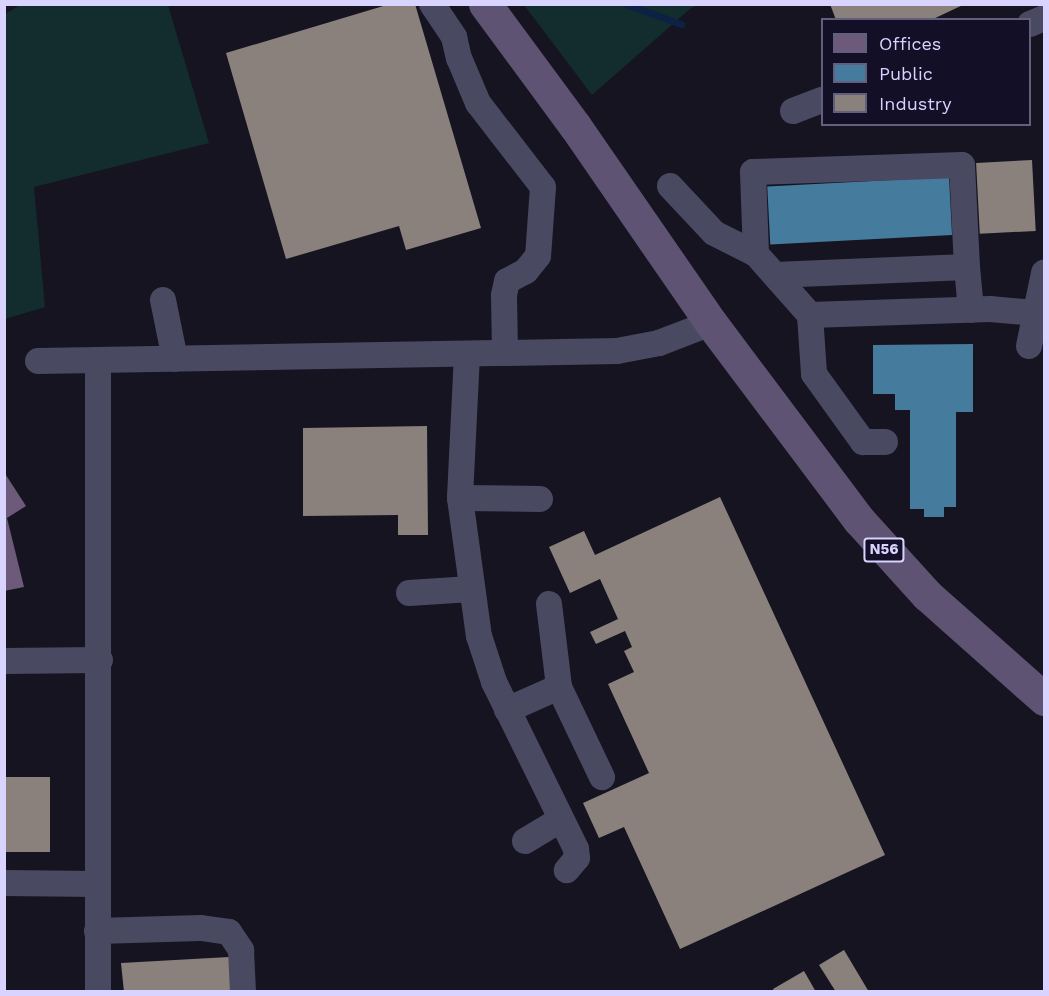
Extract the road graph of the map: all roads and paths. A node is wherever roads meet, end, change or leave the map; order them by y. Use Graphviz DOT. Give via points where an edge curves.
graph roads {
  1 [pos="432,4"];
  2 [pos="485,4"];
  3 [pos="821,100"];
  4 [pos="793,111"];
  5 [pos="670,186"];
  6 [pos="756,254"];
  7 [pos="967,267"];
  8 [pos="1044,273"];
  9 [pos="775,275"];
  10 [pos="162,300"];
  11 [pos="970,310"];
  12 [pos="1035,312"];
  13 [pos="810,315"];
  14 [pos="711,323"];
  15 [pos="1029,346"];
  16 [pos="505,353"];
  17 [pos="467,354"];
  18 [pos="175,359"];
  19 [pos="38,361"];
  20 [pos="98,361"];
  21 [pos="885,442"];
  22 [pos="460,498"];
  23 [pos="540,499"];
  24 [pos="471,589"];
  25 [pos="409,593"];
  26 [pos="549,604"];
  27 [pos="100,660"];
  28 [pos="4,661"];
  29 [pos="560,687"];
  30 [pos="1044,699"];
  31 [pos="507,710"];
  32 [pos="602,777"];
  33 [pos="560,820"];
  34 [pos="525,841"];
  35 [pos="567,870"];
  36 [pos="4,883"];
  37 [pos="97,884"];
  38 [pos="97,931"];
  39 [pos="98,992"];
  40 [pos="243,992"];
  1 -- 16 [label="street" via="454,38 478,103 543,187 538,256 526,271 507,281"];
  2 -- 14 [label="main road, N56"];
  3 -- 4 [label="street"];
  5 -- 6 [label="street" via="714,233"];
  6 -- 7 [label="street" via="753,172 962,165"];
  6 -- 9 [label="street"];
  7 -- 9 [label="street"];
  7 -- 11 [label="street"];
  8 -- 12 [label="street"];
  9 -- 13 [label="street"];
  10 -- 18 [label="street"];
  11 -- 12 [label="street"];
  11 -- 13 [label="street"];
  12 -- 15 [label="street"];
  13 -- 21 [label="street" via="814,374 863,442"];
  14 -- 16 [label="street" via="659,343 617,351"];
  14 -- 30 [label="main road, N56" via="859,520 896,563"];
  16 -- 17 [label="street"];
  17 -- 18 [label="street"];
  17 -- 22 [label="street"];
  18 -- 20 [label="street"];
  19 -- 20 [label="street"];
  20 -- 27 [label="street"];
  22 -- 23 [label="street"];
  22 -- 24 [label="street"];
  24 -- 25 [label="street"];
  24 -- 31 [label="street" via="479,636"];
  26 -- 29 [label="street"];
  27 -- 28 [label="street"];
  27 -- 37 [label="street"];
  29 -- 31 [label="street"];
  29 -- 32 [label="street"];
  31 -- 33 [label="street"];
  33 -- 34 [label="street"];
  33 -- 35 [label="street" via="578,858"];
  36 -- 37 [label="street"];
  37 -- 38 [label="street"];
  38 -- 39 [label="street"];
  38 -- 40 [label="street" via="201,928 229,932 241,950"];
}
